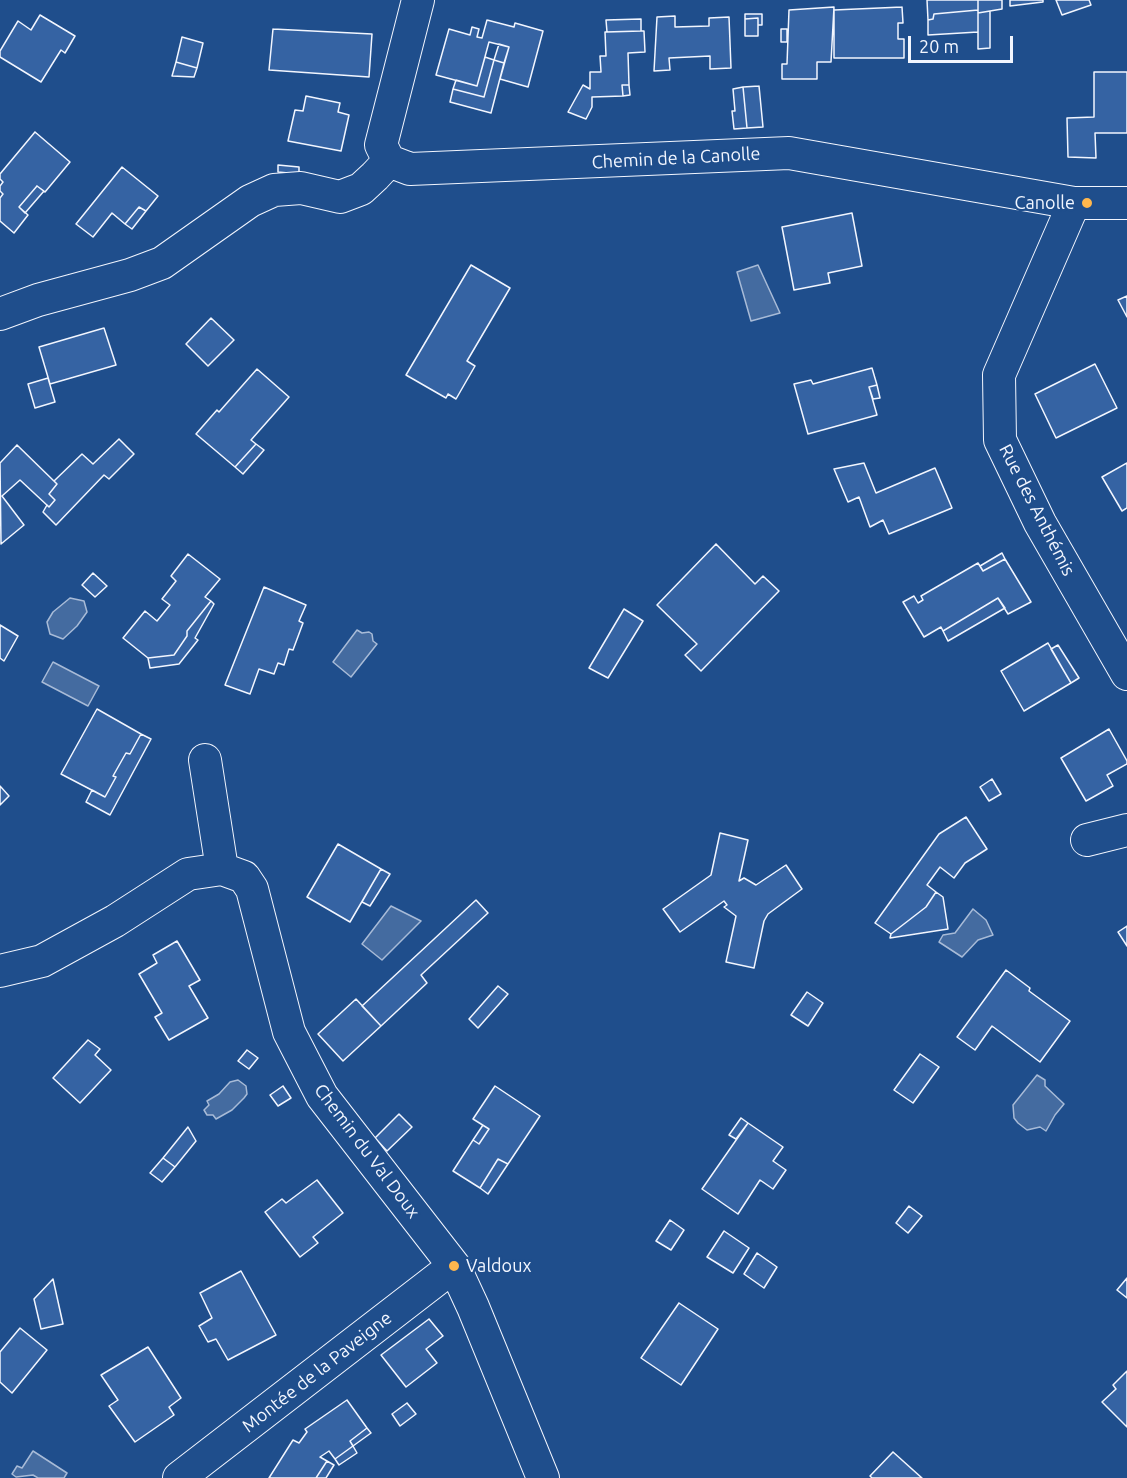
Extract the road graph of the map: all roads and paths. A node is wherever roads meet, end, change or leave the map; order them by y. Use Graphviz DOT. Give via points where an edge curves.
graph roads {
  1 [pos="418,0"];
  2 [pos="388,161"];
  3 [pos="1074,203"];
  4 [pos="1127,203"];
  5 [pos="0,314"];
  6 [pos="1127,674"];
  7 [pos="205,760"];
  8 [pos="1127,830"];
  9 [pos="1087,840"];
  10 [pos="222,869"];
  11 [pos="0,971"];
  12 [pos="454,1266"];
  13 [pos="179,1478"];
  14 [pos="543,1478"];
  1 -- 2 [label="street" via="381,145"];
  2 -- 3 [label="street, Chemin de la Canolle" via="410,169 789,153"];
  2 -- 5 [label="street" via="361,189 339,197 301,188 274,190 250,201 162,263"];
  3 -- 4 [label="street, Chemin de la Canolle"];
  3 -- 6 [label="street, Rue des Anthémis" via="999,375 1000,440 1040,523"];
  7 -- 10 [label="street"];
  8 -- 9 [label="street"];
  10 -- 11 [label="street" via="188,874 42,962"];
  10 -- 12 [label="street, Chemin du Val Doux" via="244,877 252,889 289,1032 322,1096"];
  12 -- 13 [label="street, Montée de la Paveigne"];
  12 -- 14 [label="street, Chemin du Val Doux"];
}
